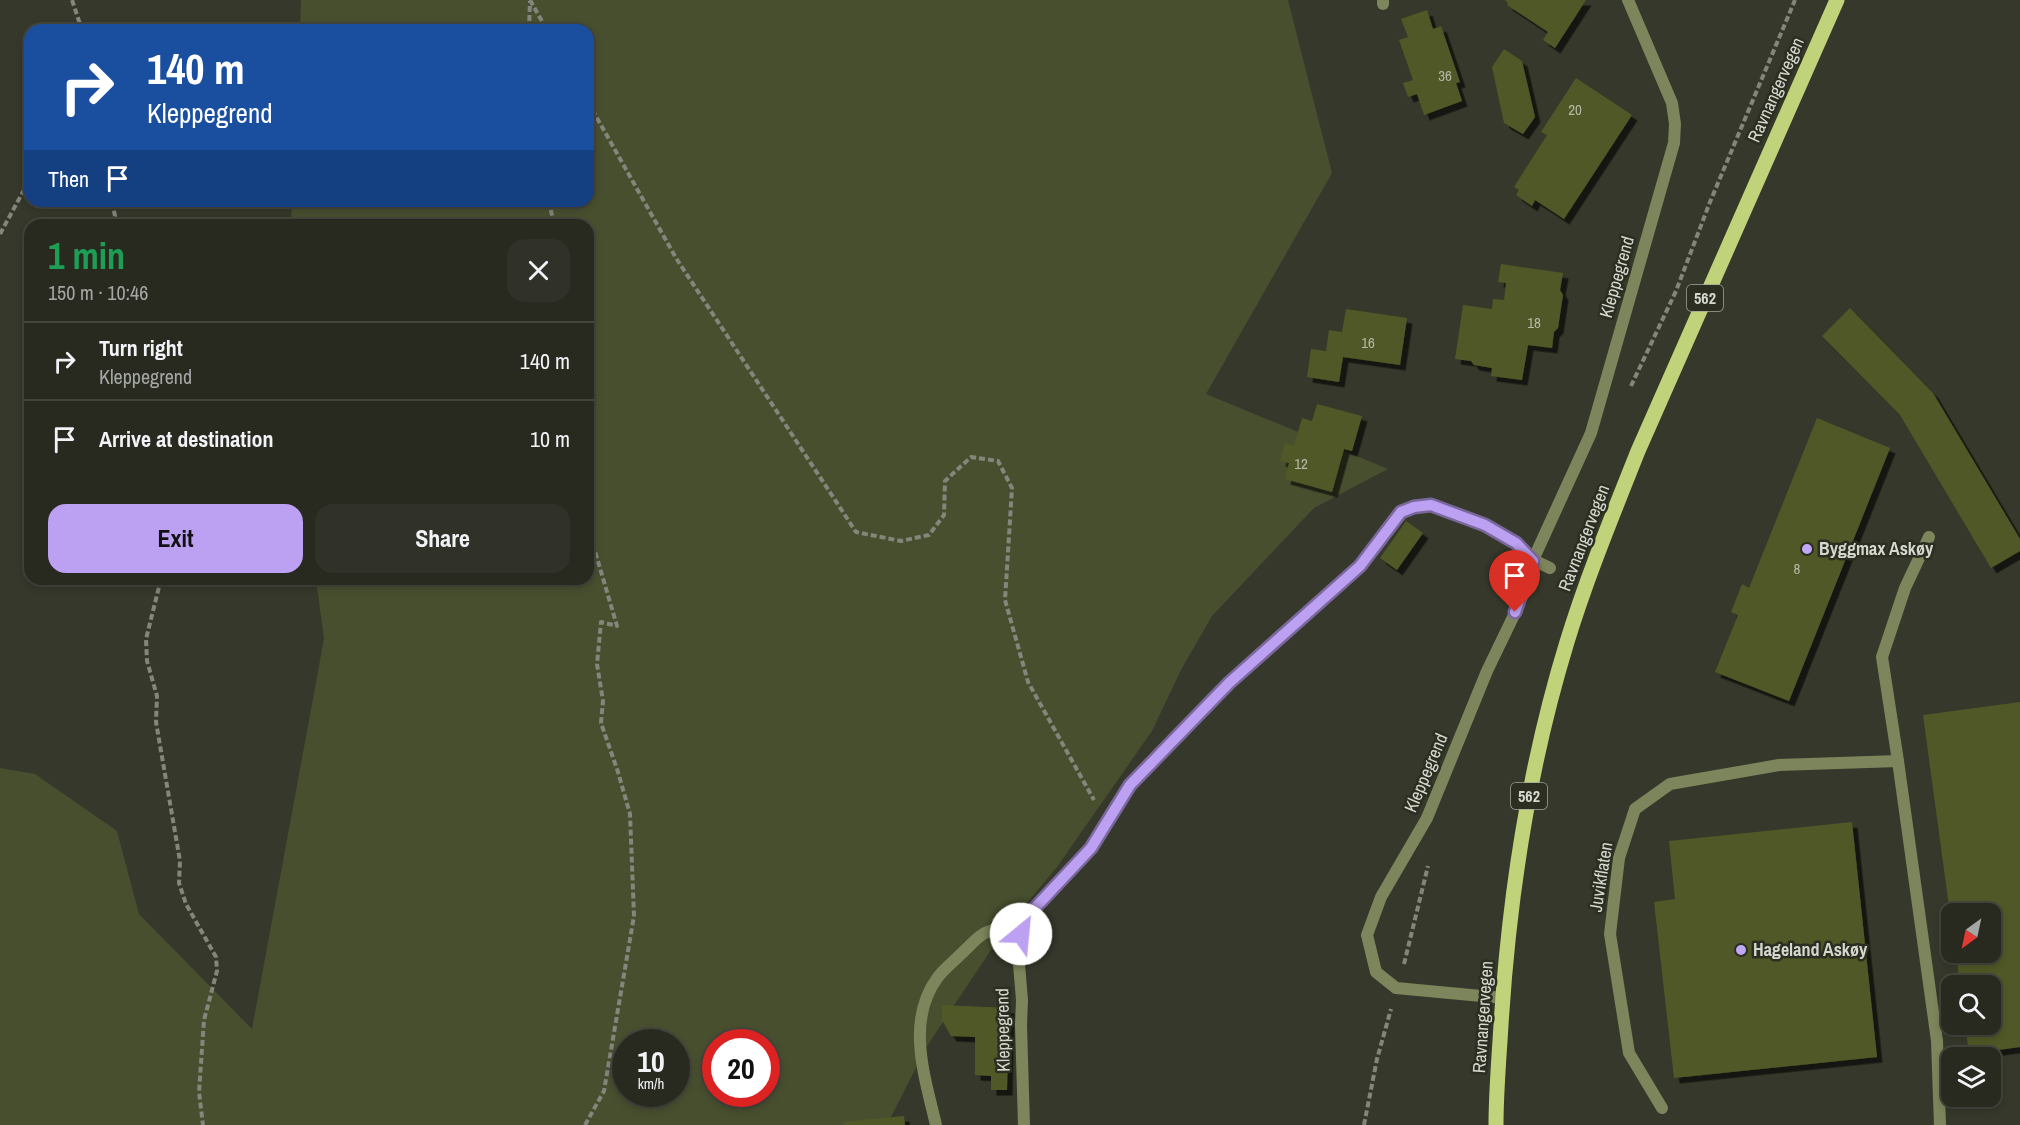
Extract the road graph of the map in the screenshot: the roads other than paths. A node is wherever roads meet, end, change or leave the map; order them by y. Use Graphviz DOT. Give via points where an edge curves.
graph roads {
  1 [pos="1628,0"];
  2 [pos="1837,0"];
  3 [pos="1929,537"];
  4 [pos="1533,561"];
  5 [pos="1550,568"];
  6 [pos="1898,761"];
  7 [pos="1021,934"];
  8 [pos="1503,998"];
  9 [pos="1662,1108"];
  10 [pos="936,1125"];
  11 [pos="1024,1125"];
  12 [pos="1496,1125"];
  13 [pos="1940,1125"];
  1 -- 4 [label="street, Kleppegrend" via="1672,103 1674,143 1591,433"];
  2 -- 8 [label="main road, Ravnangervegen / 562" via="1638,451 1581,599 1532,781 1518,859"];
  3 -- 6 [label="street" via="1905,588 1882,657"];
  4 -- 5 [label="street, Kleppegrend"];
  4 -- 7 [label="street, Kleppegrend" via="1516,543 1485,525 1431,505 1401,512 1360,566 1229,683 1130,785 1091,848 1034,909"];
  4 -- 8 [label="street, Kleppegrend" via="1427,818 1381,897 1367,935 1376,972 1396,988"];
  6 -- 9 [label="street, Juvikflaten" via="1779,765 1670,784 1635,809 1619,858 1610,934 1629,1053"];
  6 -- 13 [label="street" via="1937,1041"];
  7 -- 10 [label="street" via="999,928 980,936 938,976 929,992 922,1008 921,1059"];
  7 -- 11 [label="street, Kleppegrend" via="1018,952 1023,1000"];
  8 -- 12 [label="main road, Ravnangervegen / 562"];
}
